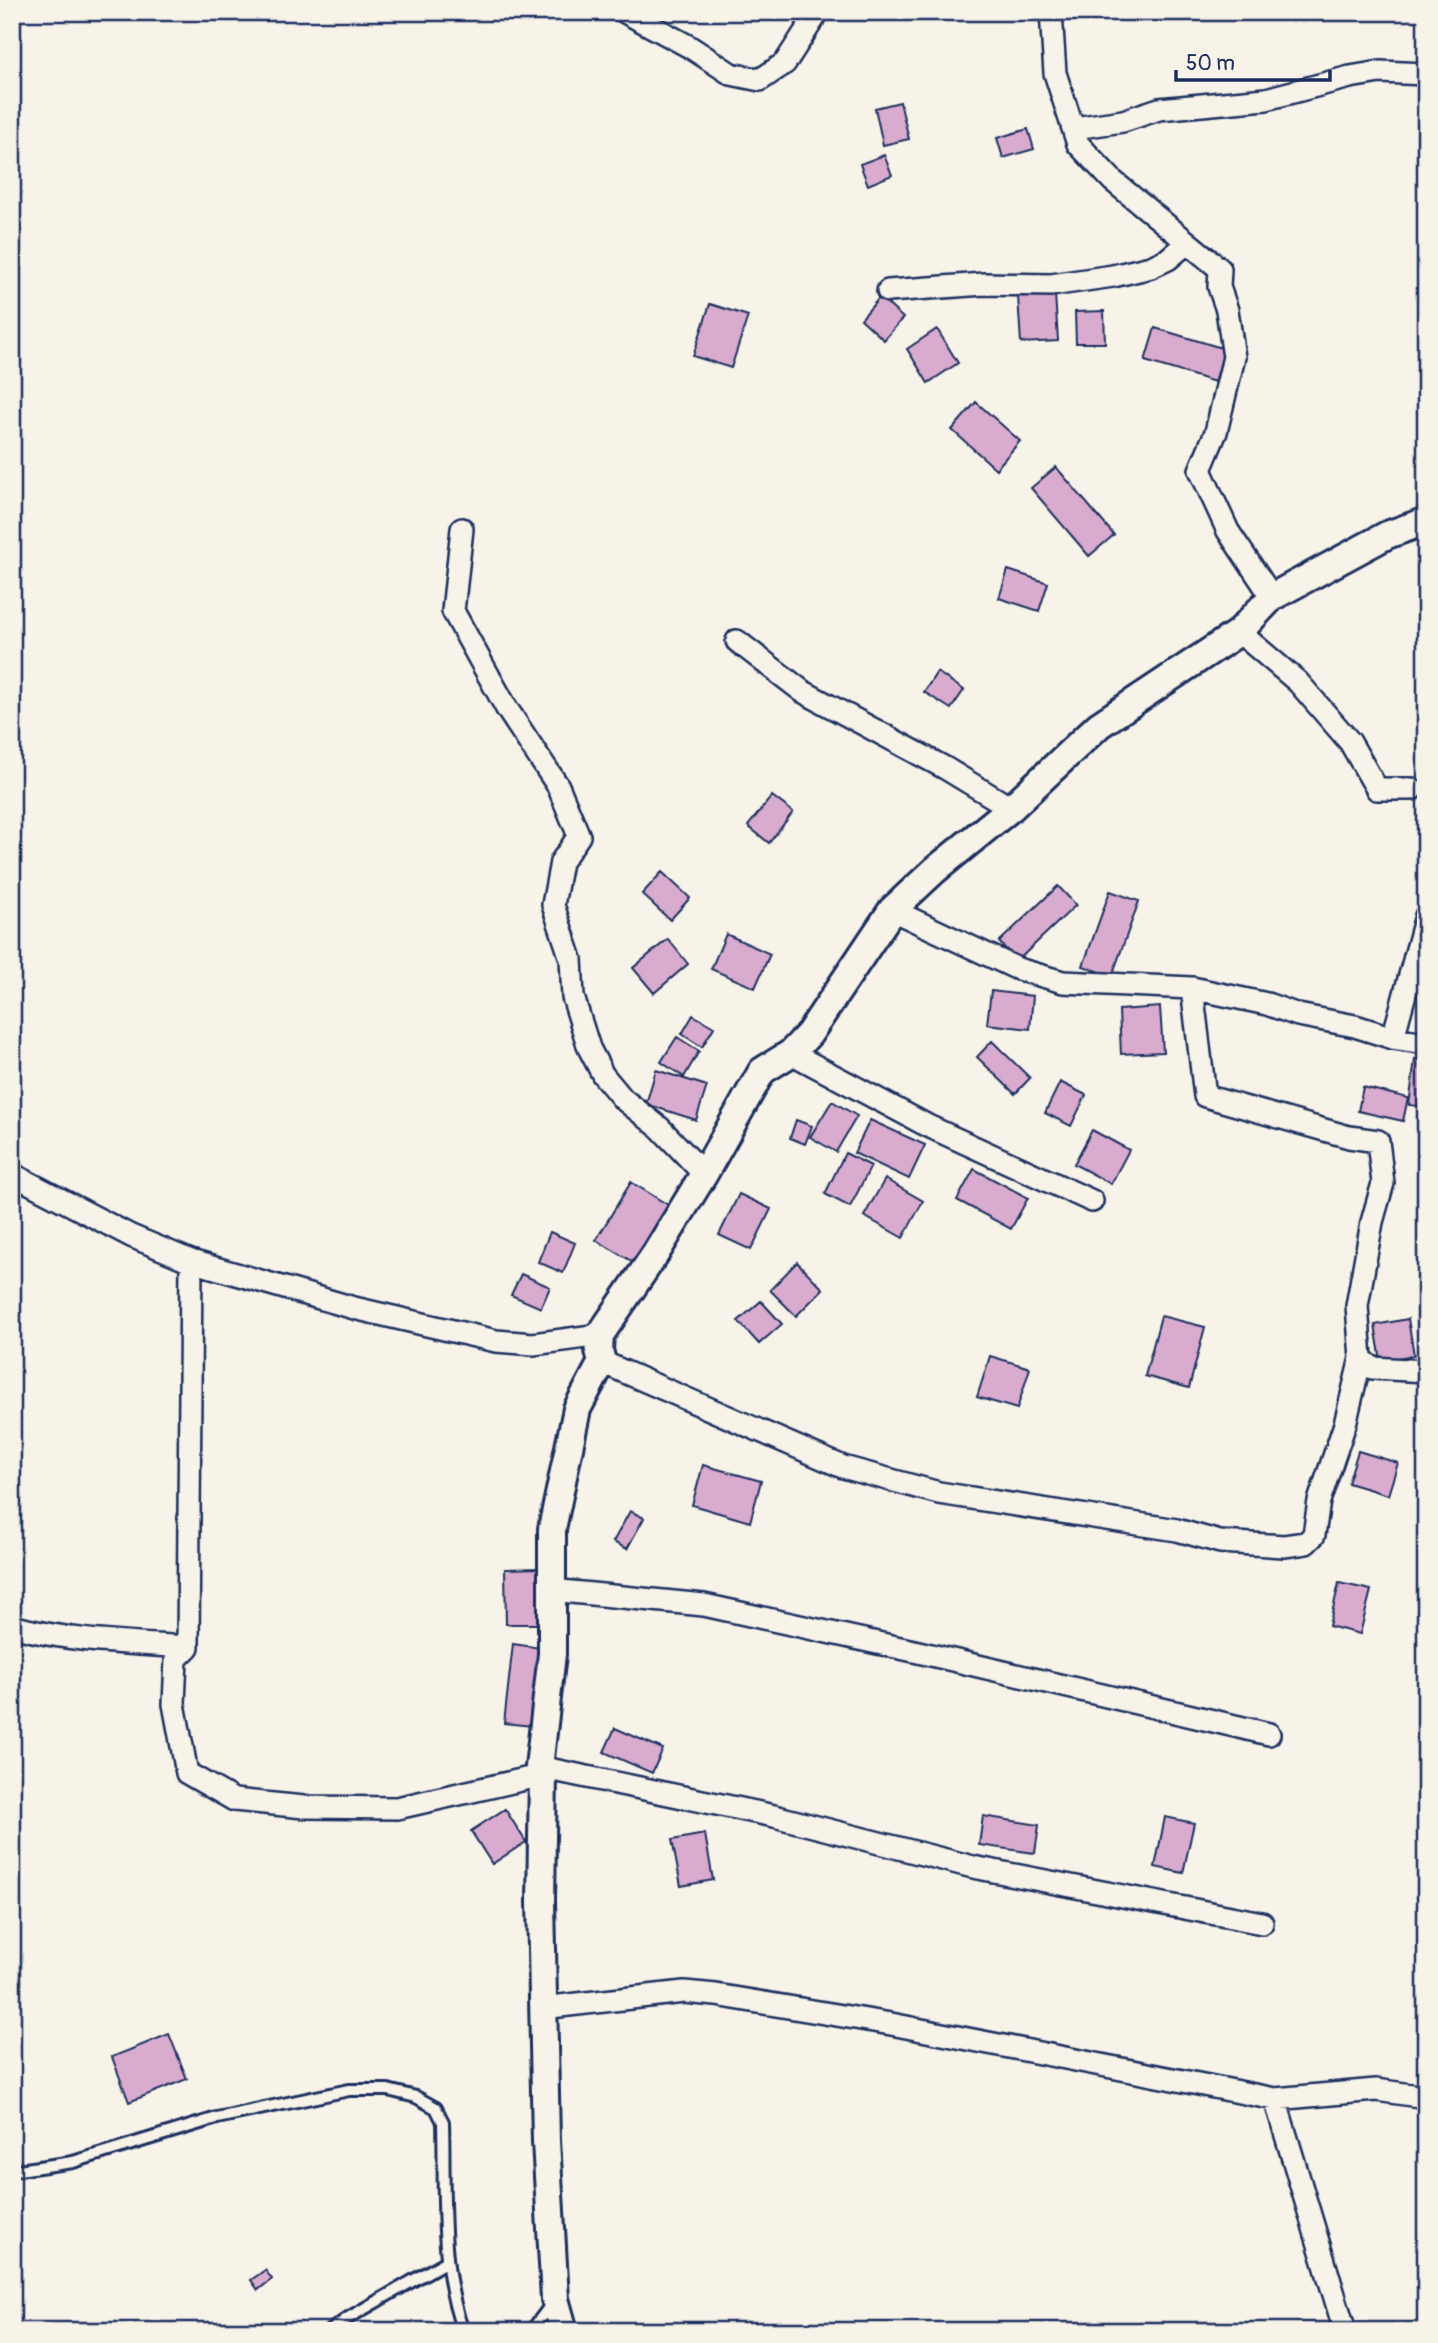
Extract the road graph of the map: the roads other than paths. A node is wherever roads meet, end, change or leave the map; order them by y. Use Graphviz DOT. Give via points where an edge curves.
graph roads {
  1 [pos="625,12"];
  2 [pos="818,12"];
  3 [pos="1051,12"];
  4 [pos="1426,74"];
  5 [pos="1074,128"];
  6 [pos="1187,243"];
  7 [pos="888,291"];
  8 [pos="1426,521"];
  9 [pos="462,529"];
  10 [pos="1272,597"];
  11 [pos="1239,632"];
  12 [pos="737,640"];
  13 [pos="1412,789"];
  14 [pos="1011,808"];
  15 [pos="892,910"];
  16 [pos="1426,916"];
  17 [pos="1192,988"];
  18 [pos="1393,1038"];
  19 [pos="1426,1043"];
  20 [pos="791,1053"];
  21 [pos="12,1174"];
  22 [pos="704,1174"];
  23 [pos="1092,1201"];
  24 [pos="191,1261"];
  25 [pos="600,1335"];
  26 [pos="1361,1359"];
  27 [pos="602,1362"];
  28 [pos="1426,1371"];
  29 [pos="551,1590"];
  30 [pos="12,1626"];
  31 [pos="188,1647"];
  32 [pos="1269,1734"];
  33 [pos="541,1771"];
  34 [pos="1262,1923"];
  35 [pos="542,2008"];
  36 [pos="1426,2097"];
  37 [pos="1275,2099"];
  38 [pos="12,2171"];
  39 [pos="447,2261"];
  40 [pos="555,2299"];
  41 [pos="330,2331"];
  42 [pos="463,2331"];
  43 [pos="531,2331"];
  44 [pos="564,2331"];
  45 [pos="1345,2331"];
  1 -- 2 [label="street" via="731,74 760,80 785,63"];
  3 -- 5 [label="street" via="1055,73"];
  4 -- 5 [label="street" via="1380,72 1266,99 1159,109 1123,121"];
  5 -- 6 [label="street" via="1078,144 1113,181"];
  6 -- 7 [label="street" via="1151,267 1113,276 1051,285"];
  6 -- 10 [label="street" via="1220,270 1219,287 1234,357 1216,432 1200,470 1228,531"];
  8 -- 10 [label="street" via="1387,535"];
  9 -- 22 [label="street" via="453,611 507,709 558,786 579,836 561,862 553,905 571,959 573,997 589,1048 623,1099 660,1128"];
  10 -- 11 [label="street"];
  11 -- 13 [label="street" via="1298,682 1350,742 1377,789"];
  11 -- 14 [label="street" via="1099,724"];
  12 -- 14 [label="street" via="802,691"];
  14 -- 15 [label="street"];
  15 -- 17 [label="street" via="1018,969 1063,982"];
  15 -- 20 [label="street" via="809,1034"];
  16 -- 18 [label="street"];
  17 -- 18 [label="street"];
  17 -- 26 [label="street" via="1205,1096 1378,1141 1383,1183 1371,1222 1357,1306"];
  18 -- 19 [label="street"];
  20 -- 22 [label="street" via="762,1071"];
  20 -- 23 [label="street" via="928,1126"];
  21 -- 24 [label="street" via="131,1236"];
  22 -- 25 [label="street"];
  24 -- 25 [label="street" via="354,1308 496,1341 533,1344"];
  24 -- 31 [label="street"];
  25 -- 27 [label="street"];
  26 -- 27 [label="street" via="1319,1501 1314,1535 1306,1543 1284,1546 1220,1542 1177,1530 939,1493 843,1467"];
  26 -- 28 [label="street" via="1372,1368"];
  27 -- 29 [label="street" via="574,1422 552,1529"];
  29 -- 32 [label="street" via="704,1605"];
  29 -- 33 [label="street" via="552,1654"];
  30 -- 31 [label="street" via="75,1640"];
  31 -- 33 [label="street" via="176,1660 174,1704 187,1773 234,1800 303,1807 397,1808"];
  33 -- 34 [label="street" via="774,1816 973,1867"];
  33 -- 35 [label="street"];
  35 -- 37 [label="street" via="684,1992 716,1995"];
  35 -- 40 [label="street"];
  36 -- 37 [label="street" via="1376,2090"];
  37 -- 45 [label="street"];
  38 -- 39 [label="lane" via="73,2162 217,2118 349,2090 388,2090 416,2096 436,2108 443,2122"];
  39 -- 41 [label="lane"];
  39 -- 42 [label="lane" via="453,2304"];
  40 -- 43 [label="lane"];
  40 -- 44 [label="street"];
}
